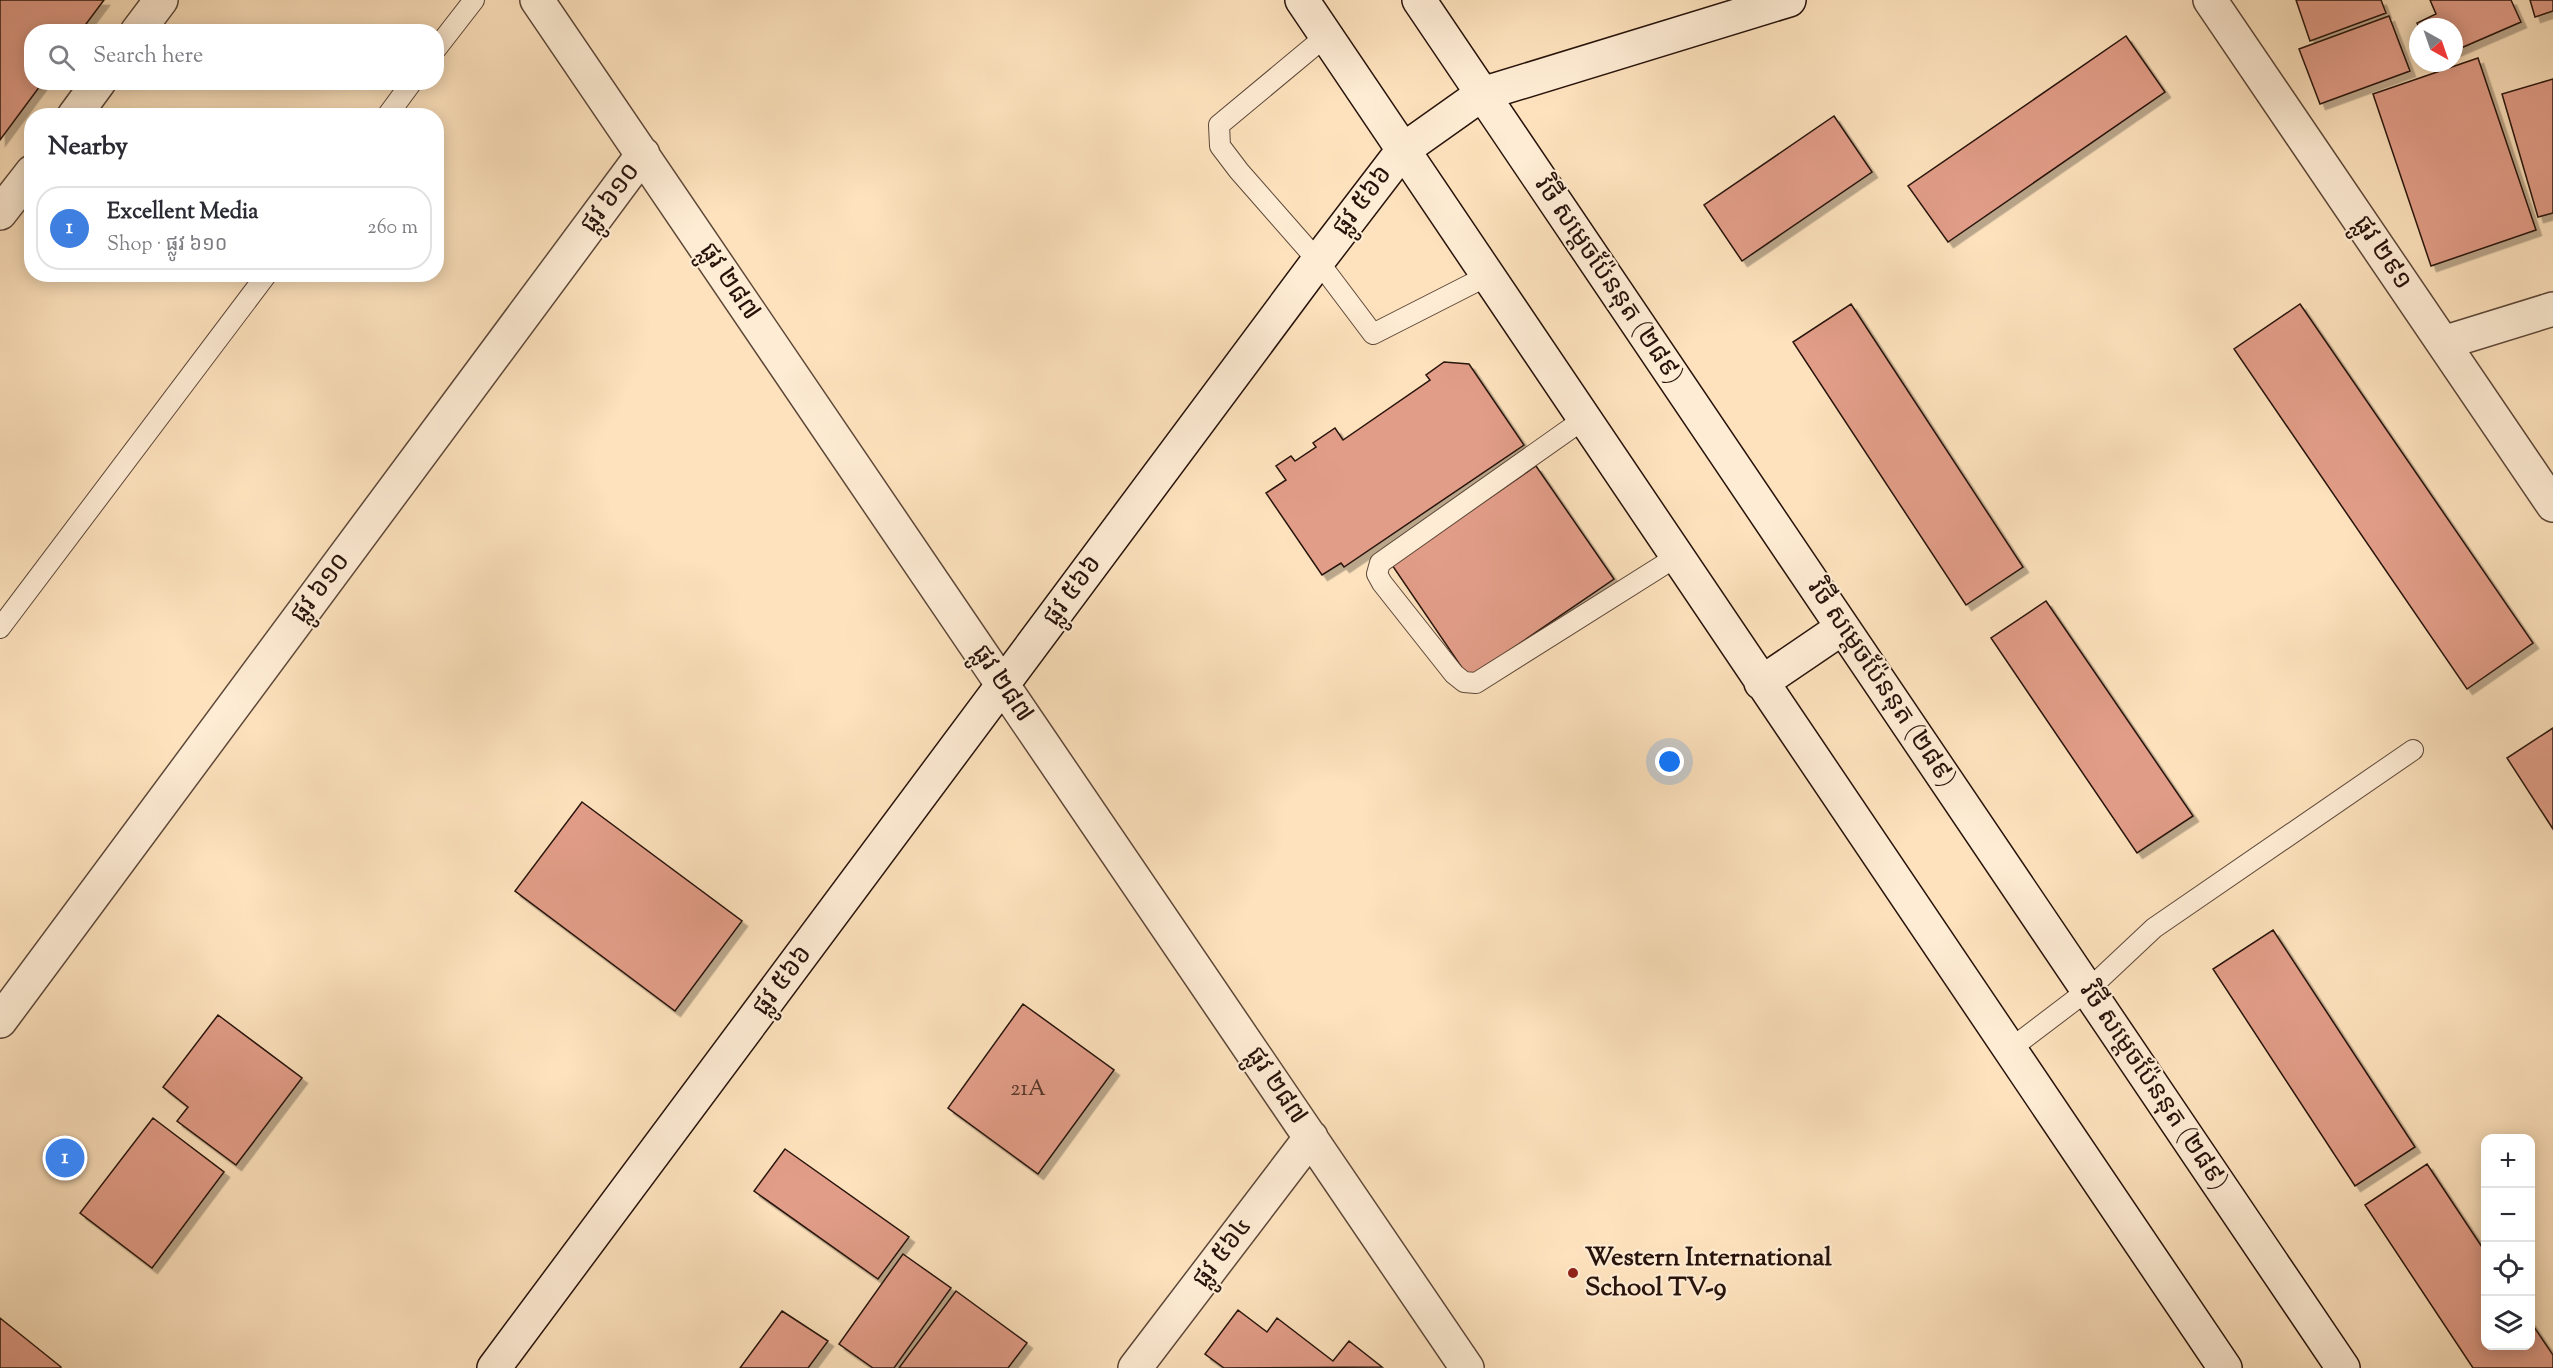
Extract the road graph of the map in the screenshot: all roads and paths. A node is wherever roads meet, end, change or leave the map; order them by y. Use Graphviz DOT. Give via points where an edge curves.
graph roads {
  1 [pos="161,0"];
  2 [pos="474,0"];
  3 [pos="537,0"];
  4 [pos="1302,0"];
  5 [pos="1419,0"];
  6 [pos="1789,0"];
  7 [pos="2210,0"];
  8 [pos="143,24"];
  9 [pos="1326,36"];
  10 [pos="444,39"];
  11 [pos="93,90"];
  12 [pos="405,90"];
  13 [pos="1482,94"];
  14 [pos="80,108"];
  15 [pos="393,108"];
  16 [pos="1403,150"];
  17 [pos="643,154"];
  18 [pos="24,182"];
  19 [pos="0,213"];
  20 [pos="1318,261"];
  21 [pos="1489,275"];
  22 [pos="261,282"];
  23 [pos="2553,309"];
  24 [pos="2443,343"];
  25 [pos="1584,419"];
  26 [pos="2553,505"];
  27 [pos="1676,557"];
  28 [pos="0,628"];
  29 [pos="1842,628"];
  30 [pos="1761,683"];
  31 [pos="1003,686"];
  32 [pos="2413,750"];
  33 [pos="2088,990"];
  34 [pos="0,1022"];
  35 [pos="2009,1050"];
  36 [pos="1311,1137"];
  37 [pos="494,1368"];
  38 [pos="1135,1368"];
  39 [pos="1467,1368"];
  40 [pos="2225,1368"];
  41 [pos="2343,1368"];
  1 -- 8 [label="street"];
  2 -- 10 [label="lane"];
  3 -- 17 [label="street, ផ្លូវ ២៨៧"];
  4 -- 9 [label="street"];
  5 -- 13 [label="street, វិថី សម្តេចប៉ែននុត (២៨៩)"];
  6 -- 13 [label="street, ផ្លូវ ៥៦៦"];
  7 -- 24 [label="street, ផ្លូវ ២៩១"];
  9 -- 16 [label="street"];
  9 -- 20 [label="lane" via="1219,125 1221,146 1239,171"];
  11 -- 14 [label="street"];
  12 -- 15 [label="lane"];
  13 -- 16 [label="street, ផ្លូវ ៥៦៦"];
  13 -- 29 [label="street, វិថី សម្តេចប៉ែននុត (២៨៩)"];
  16 -- 20 [label="street, ផ្លូវ ៥៦៦"];
  16 -- 21 [label="street"];
  17 -- 31 [label="street, ផ្លូវ ២៨៧"];
  17 -- 34 [label="street, ផ្លូវ ៦១០"];
  18 -- 19 [label="street"];
  20 -- 21 [label="lane" via="1373,334"];
  20 -- 31 [label="street, ផ្លូវ ៥៦៦"];
  21 -- 25 [label="street"];
  22 -- 28 [label="lane"];
  23 -- 24 [label="street"];
  24 -- 26 [label="street, ផ្លូវ ២៩១"];
  25 -- 27 [label="street"];
  25 -- 27 [label="lane" via="1380,563 1377,574 1382,583 1454,674 1464,682 1476,683"];
  27 -- 30 [label="street"];
  29 -- 30 [label="street"];
  29 -- 33 [label="street, វិថី សម្តេចប៉ែននុត (២៨៩)"];
  30 -- 35 [label="street"];
  31 -- 36 [label="street, ផ្លូវ ២៨៧"];
  31 -- 37 [label="street, ផ្លូវ ៥៦៦"];
  32 -- 33 [label="lane" via="2154,928"];
  33 -- 35 [label="lane"];
  33 -- 41 [label="street, វិថី សម្តេចប៉ែននុត (២៨៩)"];
  35 -- 40 [label="street"];
  36 -- 38 [label="street, ផ្លូវ ៥៦៤"];
  36 -- 39 [label="street, ផ្លូវ ២៨៧"];
}
